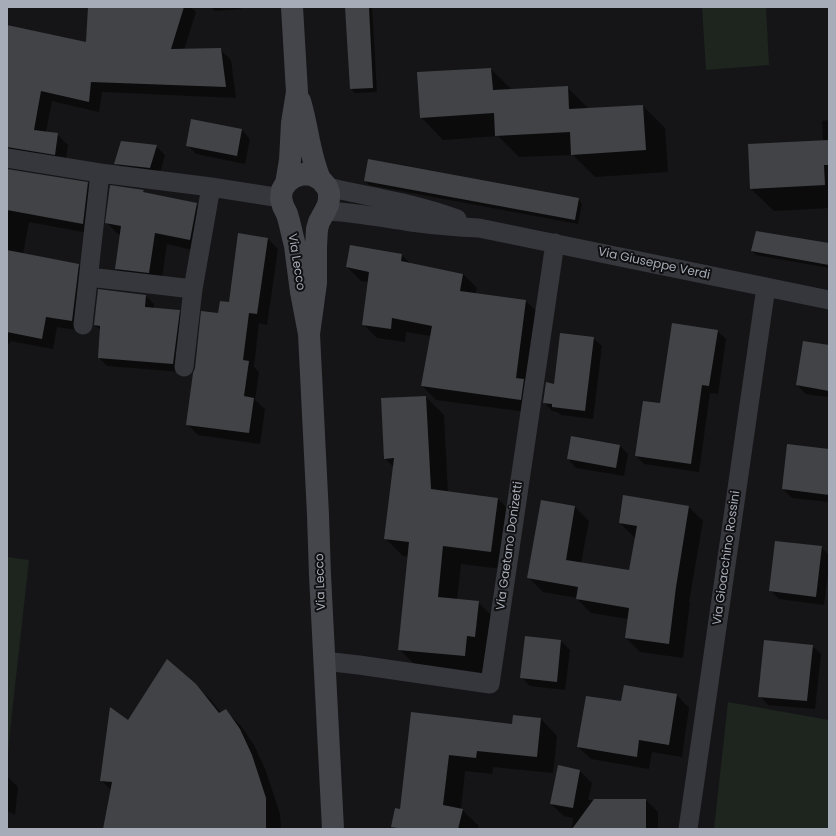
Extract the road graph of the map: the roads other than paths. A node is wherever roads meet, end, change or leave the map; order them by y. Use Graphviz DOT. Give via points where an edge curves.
graph roads {
  1 [pos="292,7"];
  2 [pos="297,92"];
  3 [pos="7,158"];
  4 [pos="100,173"];
  5 [pos="323,183"];
  6 [pos="211,187"];
  7 [pos="285,198"];
  8 [pos="324,213"];
  9 [pos="479,228"];
  10 [pos="555,243"];
  11 [pos="89,277"];
  12 [pos="766,287"];
  13 [pos="193,289"];
  14 [pos="829,300"];
  15 [pos="83,325"];
  16 [pos="309,334"];
  17 [pos="184,367"];
  18 [pos="324,661"];
  19 [pos="333,829"];
  20 [pos="688,829"];
  1 -- 2 [label="street, Via Lecco"];
  2 -- 5 [label="street, Via Lecco" via="312,159"];
  2 -- 7 [label="street, Via Lecco"];
  3 -- 4 [label="street"];
  4 -- 6 [label="street"];
  4 -- 11 [label="street"];
  5 -- 7 [label="street" via="312,175 294,177"];
  5 -- 8 [label="street, Via Lecco" via="329,193"];
  5 -- 9 [label="street, Via Giuseppe Verdi" via="427,209"];
  6 -- 7 [label="street"];
  6 -- 13 [label="street"];
  7 -- 8 [label="street, Via Lecco" via="294,219 308,222"];
  7 -- 16 [label="street, Via Lecco"];
  8 -- 9 [label="street, Via Giuseppe Verdi" via="350,212 418,223"];
  8 -- 16 [label="street, Via Lecco" via="317,229 316,283"];
  9 -- 10 [label="street, Via Giuseppe Verdi"];
  10 -- 12 [label="street, Via Giuseppe Verdi"];
  10 -- 18 [label="street, Via Gaetano Donizetti" via="490,684"];
  11 -- 13 [label="street"];
  11 -- 15 [label="street"];
  12 -- 14 [label="street, Via Giuseppe Verdi"];
  12 -- 20 [label="street, Via Gioacchino Rossini"];
  13 -- 17 [label="street"];
  16 -- 18 [label="street, Via Lecco"];
  18 -- 19 [label="street, Via Lecco"];
}
